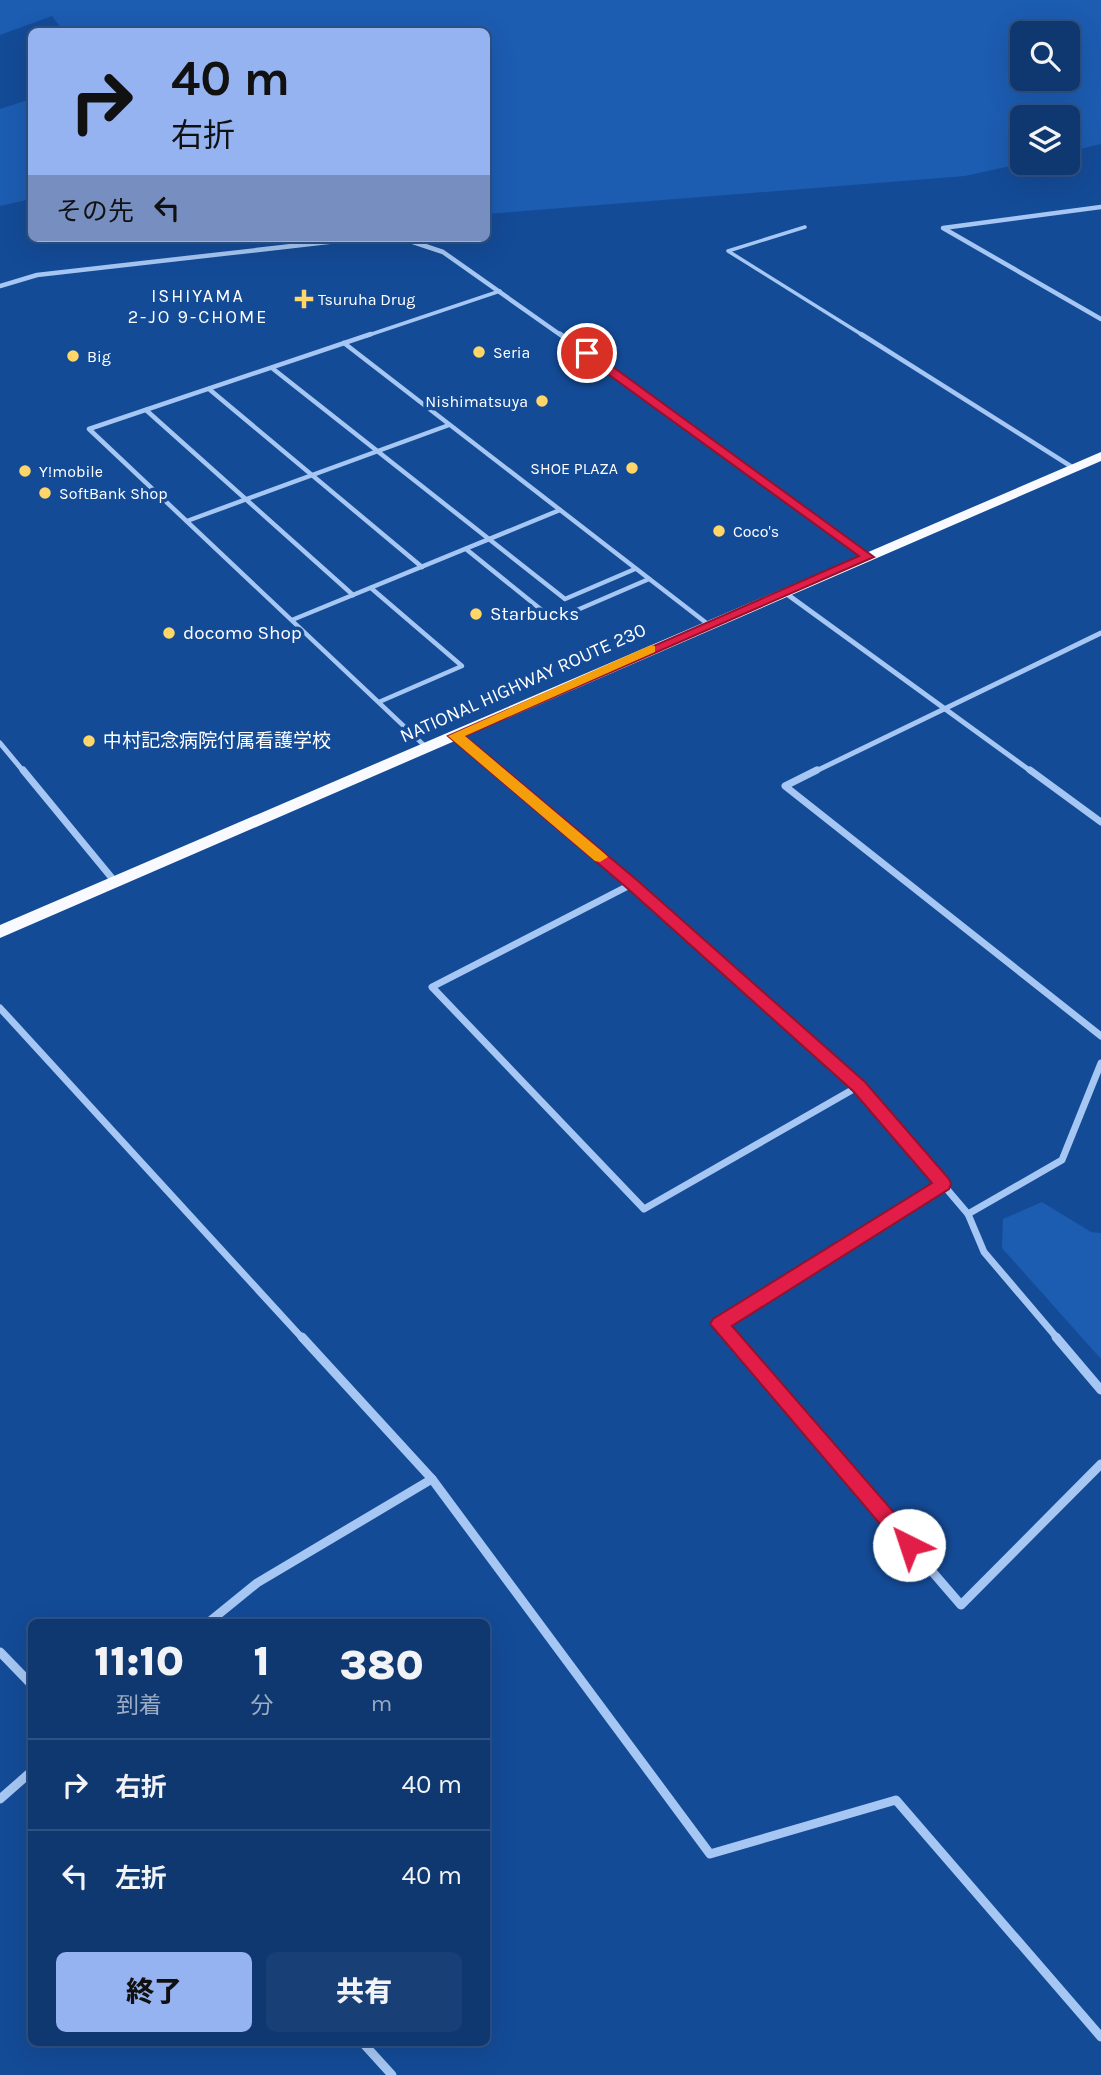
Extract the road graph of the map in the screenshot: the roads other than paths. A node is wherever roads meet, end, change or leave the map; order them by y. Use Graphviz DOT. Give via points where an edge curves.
graph roads {
  1 [pos="1101,207"];
  2 [pos="804,227"];
  3 [pos="328,242"];
  4 [pos="413,242"];
  5 [pos="0,286"];
  6 [pos="500,291"];
  7 [pos="1101,319"];
  8 [pos="344,343"];
  9 [pos="272,368"];
  10 [pos="209,388"];
  11 [pos="146,410"];
  12 [pos="449,425"];
  13 [pos="377,452"];
  14 [pos="1101,456"];
  15 [pos="1072,467"];
  16 [pos="311,475"];
  17 [pos="246,499"];
  18 [pos="560,510"];
  19 [pos="187,521"];
  20 [pos="488,539"];
  21 [pos="466,549"];
  22 [pos="868,557"];
  23 [pos="422,567"];
  24 [pos="635,569"];
  25 [pos="649,579"];
  26 [pos="371,588"];
  27 [pos="784,592"];
  28 [pos="353,595"];
  29 [pos="554,620"];
  30 [pos="292,621"];
  31 [pos="709,625"];
  32 [pos="1101,633"];
  33 [pos="379,702"];
  34 [pos="943,709"];
  35 [pos="455,736"];
  36 [pos="0,743"];
  37 [pos="427,748"];
  38 [pos="1101,822"];
  39 [pos="117,883"];
  40 [pos="632,884"];
  41 [pos="0,932"];
  42 [pos="0,1008"];
  43 [pos="1101,1035"];
  44 [pos="1101,1063"];
  45 [pos="859,1086"];
  46 [pos="943,1184"];
  47 [pos="968,1214"];
  48 [pos="1101,1390"];
  49 [pos="1101,1464"];
  50 [pos="432,1479"];
  51 [pos="213,1619"];
  52 [pos="0,1652"];
  53 [pos="28,1681"];
  54 [pos="28,1774"];
  55 [pos="0,1799"];
  56 [pos="1101,2037"];
  57 [pos="366,2046"];
  58 [pos="392,2075"];
  1 -- 7 [label="street" via="943,228"];
  2 -- 15 [label="lane" via="728,251"];
  3 -- 5 [label="street" via="37,275"];
  4 -- 6 [label="street" via="443,252"];
  6 -- 8 [label="lane"];
  6 -- 22 [label="street"];
  8 -- 9 [label="lane"];
  8 -- 12 [label="lane"];
  9 -- 10 [label="lane"];
  9 -- 13 [label="lane"];
  10 -- 11 [label="lane"];
  10 -- 16 [label="lane"];
  11 -- 17 [label="lane"];
  11 -- 19 [label="lane" via="89,429"];
  12 -- 13 [label="lane"];
  12 -- 18 [label="lane"];
  13 -- 16 [label="lane"];
  13 -- 20 [label="lane"];
  14 -- 15 [label="highway, NATIONAL HIGHWAY ROUTE 230"];
  15 -- 22 [label="highway, NATIONAL HIGHWAY ROUTE 230"];
  16 -- 17 [label="lane"];
  16 -- 23 [label="lane"];
  17 -- 19 [label="lane"];
  17 -- 28 [label="lane"];
  18 -- 20 [label="lane"];
  18 -- 24 [label="lane"];
  19 -- 30 [label="lane"];
  20 -- 21 [label="lane"];
  20 -- 24 [label="lane" via="565,599"];
  21 -- 23 [label="lane"];
  21 -- 29 [label="lane"];
  22 -- 27 [label="highway, NATIONAL HIGHWAY ROUTE 230"];
  23 -- 26 [label="lane"];
  24 -- 25 [label="lane"];
  25 -- 29 [label="lane"];
  25 -- 31 [label="lane"];
  26 -- 28 [label="lane"];
  26 -- 33 [label="lane" via="462,666"];
  27 -- 31 [label="highway, NATIONAL HIGHWAY ROUTE 230"];
  27 -- 34 [label="street"];
  28 -- 30 [label="lane"];
  30 -- 33 [label="lane"];
  31 -- 35 [label="highway, NATIONAL HIGHWAY ROUTE 230"];
  32 -- 34 [label="street"];
  33 -- 37 [label="lane"];
  34 -- 38 [label="street"];
  34 -- 43 [label="street" via="785,786"];
  35 -- 37 [label="highway, NATIONAL HIGHWAY ROUTE 230"];
  35 -- 40 [label="street"];
  36 -- 39 [label="street"];
  37 -- 39 [label="highway, NATIONAL HIGHWAY ROUTE 230"];
  39 -- 41 [label="highway, NATIONAL HIGHWAY ROUTE 230"];
  40 -- 45 [label="street"];
  40 -- 45 [label="street" via="432,987 643,1209"];
  42 -- 50 [label="street"];
  44 -- 47 [label="street" via="1062,1160"];
  45 -- 46 [label="street"];
  46 -- 47 [label="street"];
  46 -- 49 [label="street" via="719,1324 961,1605"];
  47 -- 48 [label="street" via="984,1252"];
  50 -- 51 [label="street" via="257,1583"];
  50 -- 56 [label="street" via="709,1854 896,1800"];
  52 -- 53 [label="street"];
  54 -- 55 [label="street"];
  57 -- 58 [label="street"];
}
